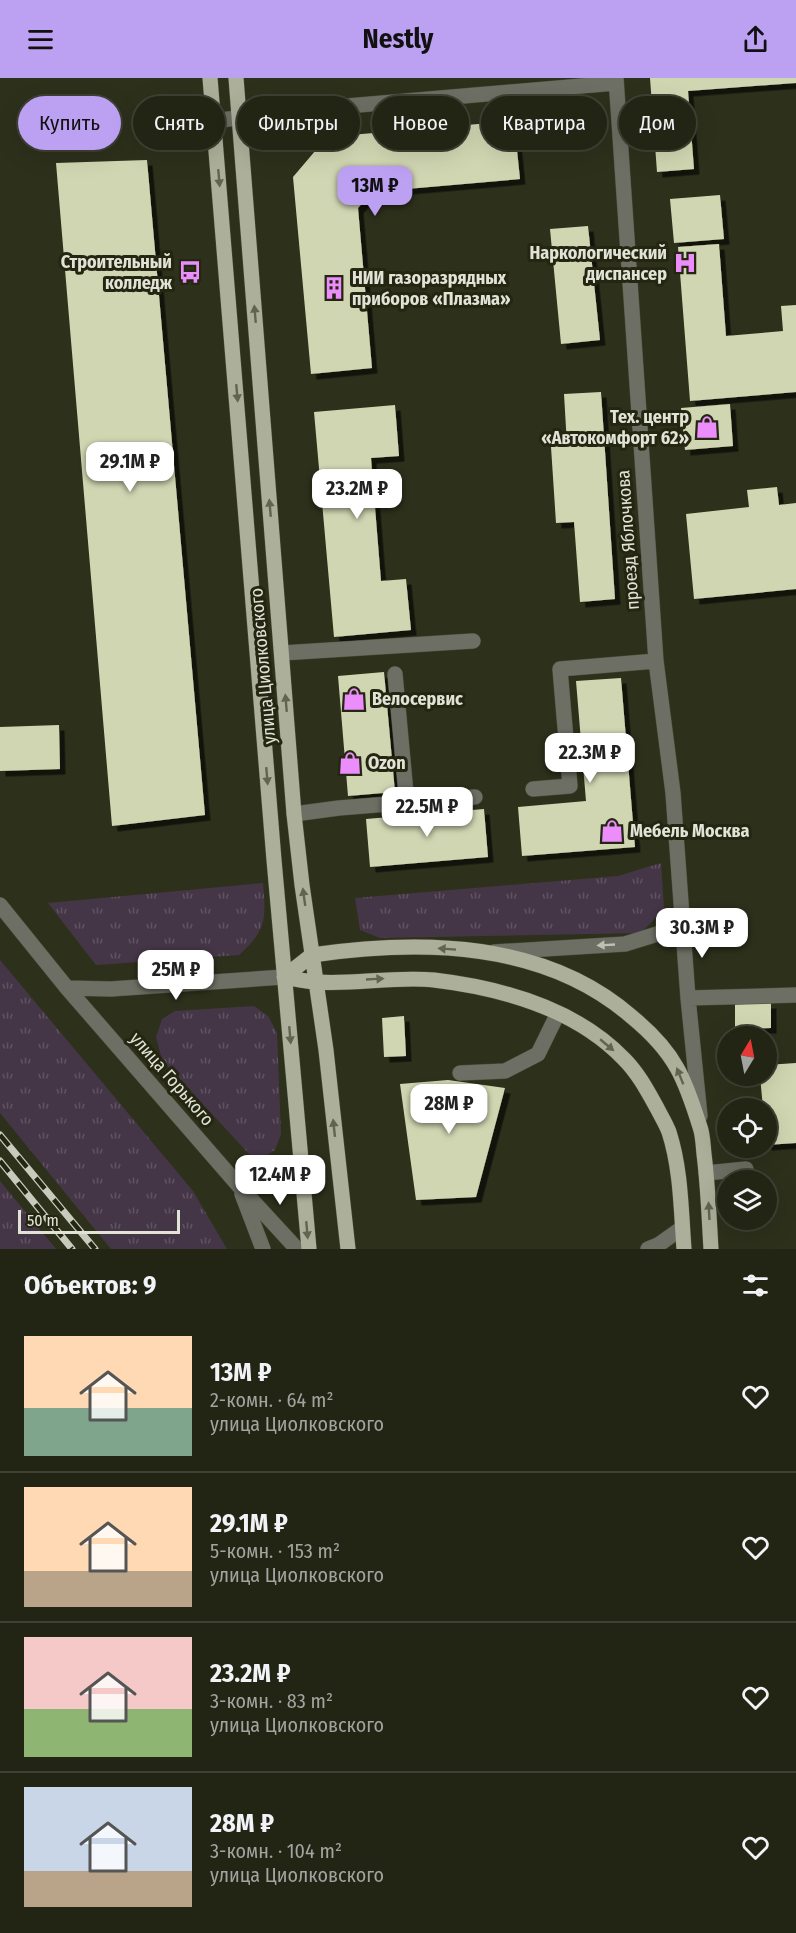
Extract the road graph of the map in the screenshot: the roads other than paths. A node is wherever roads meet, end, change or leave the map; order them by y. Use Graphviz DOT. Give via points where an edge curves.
graph roads {
  1 [pos="210,78"];
  2 [pos="236,78"];
  3 [pos="616,81"];
  4 [pos="212,96"];
  5 [pos="237,96"];
  6 [pos="360,104"];
  7 [pos="216,150"];
  8 [pos="241,150"];
  9 [pos="473,640"];
  10 [pos="282,653"];
  11 [pos="656,661"];
  12 [pos="395,674"];
  13 [pos="533,789"];
  14 [pos="475,797"];
  15 [pos="407,804"];
  16 [pos="294,814"];
  17 [pos="0,905"];
  18 [pos="683,926"];
  19 [pos="488,952"];
  20 [pos="312,955"];
  21 [pos="285,977"];
  22 [pos="316,982"];
  23 [pos="67,988"];
  24 [pos="796,995"];
  25 [pos="688,998"];
  26 [pos="558,1013"];
  27 [pos="460,1073"];
  28 [pos="701,1128"];
  29 [pos="746,1169"];
  30 [pos="706,1173"];
  31 [pos="238,1186"];
  32 [pos="682,1228"];
  33 [pos="263,1249"];
  34 [pos="297,1249"];
  35 [pos="309,1249"];
  36 [pos="348,1249"];
  37 [pos="648,1249"];
  38 [pos="684,1249"];
  39 [pos="711,1249"];
  1 -- 4 [label="main road, улица Циолковского"];
  2 -- 5 [label="main road, улица Циолковского"];
  3 -- 6 [label="street"];
  3 -- 11 [label="street, проезд Яблочкова"];
  7 -- 21 [label="main road, улица Циолковского, one-way"];
  10 -- 8 [label="main road, улица Циолковского, one-way"];
  9 -- 10 [label="street"];
  16 -- 10 [label="main road, улица Циолковского, one-way"];
  11 -- 13 [label="street" via="560,669 570,786"];
  11 -- 18 [label="street, проезд Яблочкова" via="673,792"];
  12 -- 15 [label="street"];
  14 -- 15 [label="street"];
  15 -- 16 [label="street"];
  20 -- 16 [label="main road, улица Циолковского, one-way"];
  17 -- 23 [label="street, улица Горького"];
  18 -- 19 [label="street, проезд Яблочкова, one-way" via="624,944"];
  18 -- 25 [label="street, проезд Яблочкова"];
  19 -- 20 [label="main road, проезд Яблочкова, one-way" via="381,947"];
  28 -- 19 [label="main road, проезд Яблочкова, one-way" via="677,1068 649,1031 614,1001 576,978 538,963"];
  20 -- 21 [label="main road"];
  20 -- 22 [label="main road, улица Циолковского"];
  21 -- 22 [label="main road"];
  21 -- 23 [label="street" via="111,989"];
  21 -- 35 [label="main road, улица Циолковского, one-way"];
  22 -- 26 [label="main road, one-way" via="433,980 519,998"];
  36 -- 22 [label="main road, улица Циолковского, one-way"];
  23 -- 31 [label="street, улица Горького"];
  24 -- 25 [label="street"];
  25 -- 28 [label="street, проезд Яблочкова"];
  26 -- 27 [label="street" via="538,1054 505,1071"];
  26 -- 32 [label="main road, one-way" via="596,1035 624,1058 644,1084 669,1131 678,1168"];
  28 -- 30 [label="main road, проезд Яблочкова"];
  29 -- 30 [label="street"];
  39 -- 30 [label="main road, проезд Яблочкова, one-way"];
  31 -- 33 [label="street"];
  31 -- 34 [label="street, улица Горького"];
  32 -- 37 [label="street"];
  32 -- 38 [label="main road"];
}
